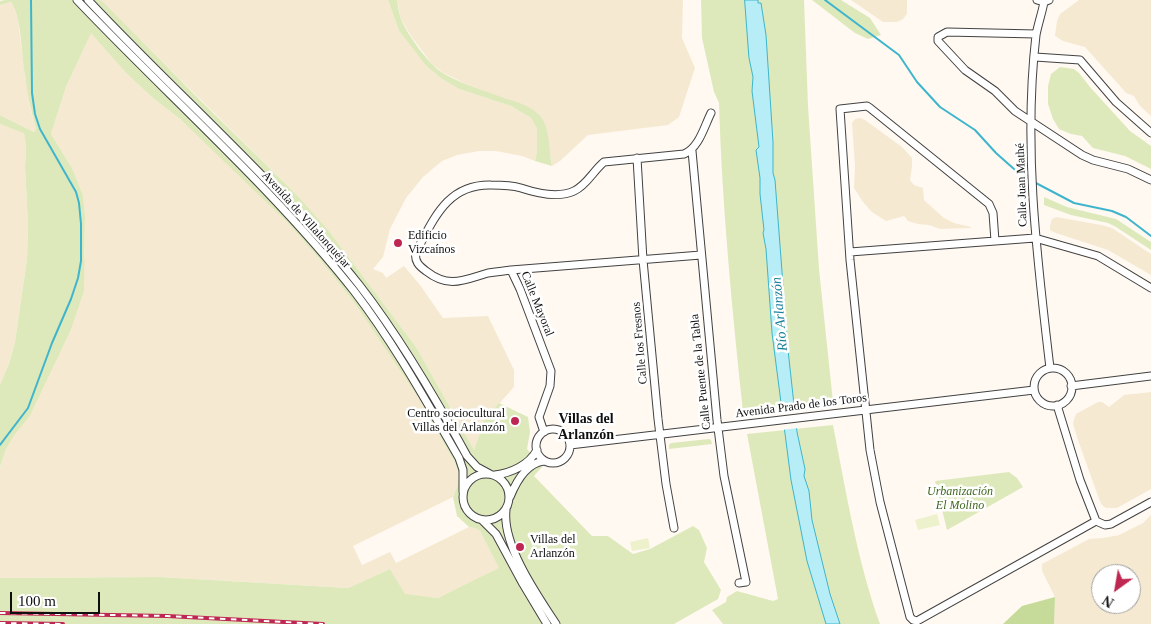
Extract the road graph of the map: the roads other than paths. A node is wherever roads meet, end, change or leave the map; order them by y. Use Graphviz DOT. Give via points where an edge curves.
graph roads {
  1 [pos="77,0"];
  2 [pos="88,0"];
  3 [pos="1043,1"];
  4 [pos="1036,34"];
  5 [pos="1035,57"];
  6 [pos="711,112"];
  7 [pos="1032,122"];
  8 [pos="1151,133"];
  9 [pos="692,151"];
  10 [pos="637,158"];
  11 [pos="1151,180"];
  12 [pos="1035,238"];
  13 [pos="995,241"];
  14 [pos="850,252"];
  15 [pos="701,255"];
  16 [pos="643,260"];
  17 [pos="511,270"];
  18 [pos="1151,288"];
  19 [pos="1050,368"];
  20 [pos="1151,376"];
  21 [pos="1071,386"];
  22 [pos="1034,390"];
  23 [pos="1057,405"];
  24 [pos="866,410"];
  25 [pos="718,428"];
  26 [pos="544,432"];
  27 [pos="660,434"];
  28 [pos="570,445"];
  29 [pos="536,450"];
  30 [pos="544,461"];
  31 [pos="493,475"];
  32 [pos="463,492"];
  33 [pos="510,497"];
  34 [pos="1151,502"];
  35 [pos="506,509"];
  36 [pos="482,520"];
  37 [pos="1099,523"];
  38 [pos="676,526"];
  39 [pos="739,584"];
  40 [pos="547,624"];
  41 [pos="556,624"];
  1 -- 32 [label="street, Avenida de Villalonquéjar" via="289,216 355,293 409,372 459,458 463,470"];
  2 -- 31 [label="street, Avenida de Villalonquéjar" via="283,197 323,242 390,328 467,456 477,467"];
  3 -- 4 [label="street, Calle Juan Mathé"];
  4 -- 5 [label="street, Calle Juan Mathé"];
  4 -- 7 [label="street" via="947,32 938,37 940,44 965,70"];
  5 -- 7 [label="street, Calle Juan Mathé"];
  5 -- 8 [label="street" via="1080,60 1116,102"];
  6 -- 9 [label="street"];
  7 -- 11 [label="street" via="1089,158 1128,169"];
  7 -- 12 [label="street, Calle Juan Mathé"];
  9 -- 10 [label="street, Calle Mayoral"];
  9 -- 15 [label="street, Calle Puente de la Tabla"];
  10 -- 16 [label="street, Calle los Fresnos"];
  10 -- 17 [label="street, Calle Mayoral" via="604,162 572,192 540,194 496,185 466,188 437,214 415,256 420,266 432,276 447,282"];
  12 -- 13 [label="street"];
  12 -- 18 [label="street" via="1098,256"];
  12 -- 19 [label="street, Calle Juan Mathé"];
  13 -- 14 [label="street"];
  13 -- 14 [label="street" via="993,213 989,204 867,106 841,108 839,111"];
  14 -- 24 [label="street"];
  15 -- 16 [label="street"];
  15 -- 25 [label="street, Calle Puente de la Tabla"];
  16 -- 17 [label="street"];
  16 -- 27 [label="street, Calle los Fresnos"];
  17 -- 26 [label="street, Calle Mayoral" via="551,371 550,386 539,417"];
  19 -- 21 [label="street" via="1062,371"];
  19 -- 22 [label="street" via="1036,378"];
  20 -- 21 [label="street"];
  21 -- 23 [label="street" via="1069,396"];
  22 -- 23 [label="street" via="1040,401"];
  22 -- 24 [label="street, Avenida Prado de los Toros"];
  23 -- 37 [label="street" via="1077,471"];
  24 -- 25 [label="street, Avenida Prado de los Toros"];
  24 -- 37 [label="street" via="880,502 900,583 913,620"];
  25 -- 27 [label="street, Avenida Prado de los Toros"];
  25 -- 39 [label="street, Calle Puente de la Tabla" via="727,492 746,582"];
  26 -- 28 [label="street" via="559,430 567,436"];
  26 -- 29 [label="street" via="537,440"];
  27 -- 28 [label="street, Avenida Prado de los Toros"];
  27 -- 38 [label="street, Calle los Fresnos" via="666,484"];
  28 -- 30 [label="street" via="564,460"];
  29 -- 30 [label="street"];
  29 -- 31 [label="street" via="514,470"];
  30 -- 33 [label="street" via="522,476"];
  31 -- 32 [label="street" via="483,474 470,480"];
  31 -- 33 [label="street" via="506,484"];
  32 -- 36 [label="street" via="469,513"];
  33 -- 35 [label="street"];
  34 -- 37 [label="street" via="1112,524"];
  35 -- 36 [label="street" via="496,518"];
  35 -- 41 [label="street" via="505,523 512,546"];
  36 -- 40 [label="street" via="496,534"];
}
